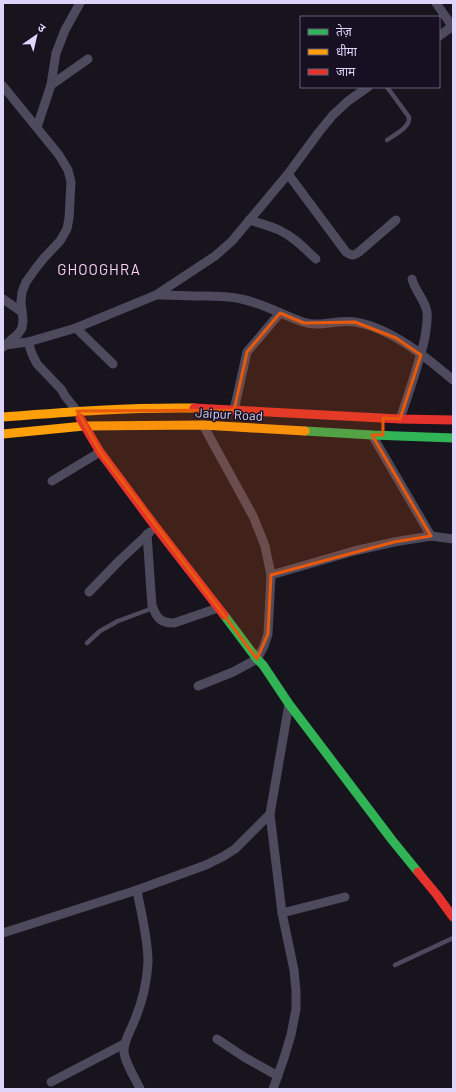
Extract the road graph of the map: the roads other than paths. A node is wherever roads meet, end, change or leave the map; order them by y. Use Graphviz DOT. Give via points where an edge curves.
graph roads {
  1 [pos="80,3"];
  2 [pos="436,3"];
  3 [pos="452,26"];
  4 [pos="440,35"];
  5 [pos="88,59"];
  6 [pos="51,85"];
  7 [pos="3,86"];
  8 [pos="367,88"];
  9 [pos="387,88"];
  10 [pos="37,127"];
  11 [pos="387,140"];
  12 [pos="288,174"];
  13 [pos="249,220"];
  14 [pos="396,220"];
  15 [pos="316,259"];
  16 [pos="412,279"];
  17 [pos="156,295"];
  18 [pos="3,299"];
  19 [pos="22,312"];
  20 [pos="280,312"];
  21 [pos="76,328"];
  22 [pos="28,342"];
  23 [pos="4,346"];
  24 [pos="421,355"];
  25 [pos="113,364"];
  26 [pos="453,380"];
  27 [pos="234,410"];
  28 [pos="77,411"];
  29 [pos="3,417"];
  30 [pos="383,418"];
  31 [pos="400,419"];
  32 [pos="453,420"];
  33 [pos="203,425"];
  34 [pos="84,426"];
  35 [pos="3,434"];
  36 [pos="372,435"];
  37 [pos="383,435"];
  38 [pos="453,438"];
  39 [pos="100,452"];
  40 [pos="52,481"];
  41 [pos="155,526"];
  42 [pos="147,534"];
  43 [pos="431,536"];
  44 [pos="453,539"];
  45 [pos="271,575"];
  46 [pos="89,592"];
  47 [pos="153,608"];
  48 [pos="218,608"];
  49 [pos="87,643"];
  50 [pos="257,659"];
  51 [pos="198,686"];
  52 [pos="289,704"];
  53 [pos="270,814"];
  54 [pos="136,890"];
  55 [pos="345,897"];
  56 [pos="282,913"];
  57 [pos="453,917"];
  58 [pos="3,934"];
  59 [pos="453,938"];
  60 [pos="395,965"];
  61 [pos="217,1039"];
  62 [pos="124,1044"];
  63 [pos="278,1076"];
  64 [pos="50,1082"];
  65 [pos="140,1089"];
  66 [pos="273,1089"];
  1 -- 6 [label="street" via="56,53"];
  2 -- 3 [label="street"];
  3 -- 4 [label="street"];
  5 -- 6 [label="street"];
  6 -- 10 [label="street"];
  7 -- 10 [label="street"];
  8 -- 12 [label="street" via="333,115"];
  9 -- 11 [label="lane" via="409,117 406,126"];
  10 -- 19 [label="street" via="59,155 72,182 67,229 26,282 22,292"];
  12 -- 13 [label="street"];
  12 -- 14 [label="street" via="346,252 351,255 354,256"];
  13 -- 15 [label="street" via="287,234"];
  13 -- 17 [label="street" via="216,256"];
  16 -- 24 [label="street" via="426,306 427,314"];
  17 -- 20 [label="street" via="240,299"];
  17 -- 21 [label="street"];
  18 -- 19 [label="street"];
  19 -- 23 [label="street" via="22,328"];
  20 -- 24 [label="street" via="304,323 355,322 375,328 396,338"];
  20 -- 27 [label="street" via="247,352"];
  21 -- 22 [label="street"];
  21 -- 25 [label="street"];
  22 -- 23 [label="street"];
  22 -- 28 [label="street" via="37,364 61,389"];
  24 -- 26 [label="street"];
  24 -- 31 [label="street"];
  27 -- 28 [label="main road, Jaipur Road" via="141,408"];
  27 -- 30 [label="main road, Jaipur Road"];
  28 -- 29 [label="main road, Jaipur Road"];
  28 -- 34 [label="main road"];
  30 -- 31 [label="main road, Jaipur Road"];
  30 -- 37 [label="main road"];
  31 -- 32 [label="main road, Jaipur Road"];
  33 -- 34 [label="main road, Jaipur Road"];
  33 -- 36 [label="main road, Jaipur Road"];
  33 -- 45 [label="street" via="253,516 265,546"];
  34 -- 35 [label="main road, Jaipur Road"];
  34 -- 39 [label="main road"];
  36 -- 37 [label="main road, Jaipur Road"];
  36 -- 43 [label="street"];
  37 -- 38 [label="main road, Jaipur Road"];
  39 -- 40 [label="street"];
  39 -- 41 [label="main road"];
  41 -- 42 [label="street"];
  41 -- 48 [label="main road"];
  42 -- 46 [label="street"];
  42 -- 47 [label="street"];
  43 -- 44 [label="street"];
  43 -- 45 [label="street" via="354,551"];
  45 -- 50 [label="street" via="268,634"];
  47 -- 48 [label="street" via="156,616 162,621 174,623"];
  47 -- 49 [label="lane" via="118,621 100,631"];
  48 -- 50 [label="main road"];
  50 -- 51 [label="street"];
  50 -- 52 [label="main road"];
  52 -- 53 [label="street"];
  52 -- 57 [label="main road"];
  53 -- 54 [label="street" via="224,856"];
  53 -- 56 [label="street"];
  54 -- 58 [label="street"];
  54 -- 62 [label="street" via="148,962 141,1002"];
  55 -- 56 [label="street"];
  56 -- 63 [label="street" via="294,970 296,1009"];
  59 -- 60 [label="lane"];
  61 -- 63 [label="street"];
  62 -- 64 [label="street"];
  62 -- 65 [label="street" via="125,1058"];
  63 -- 66 [label="street"];
}
